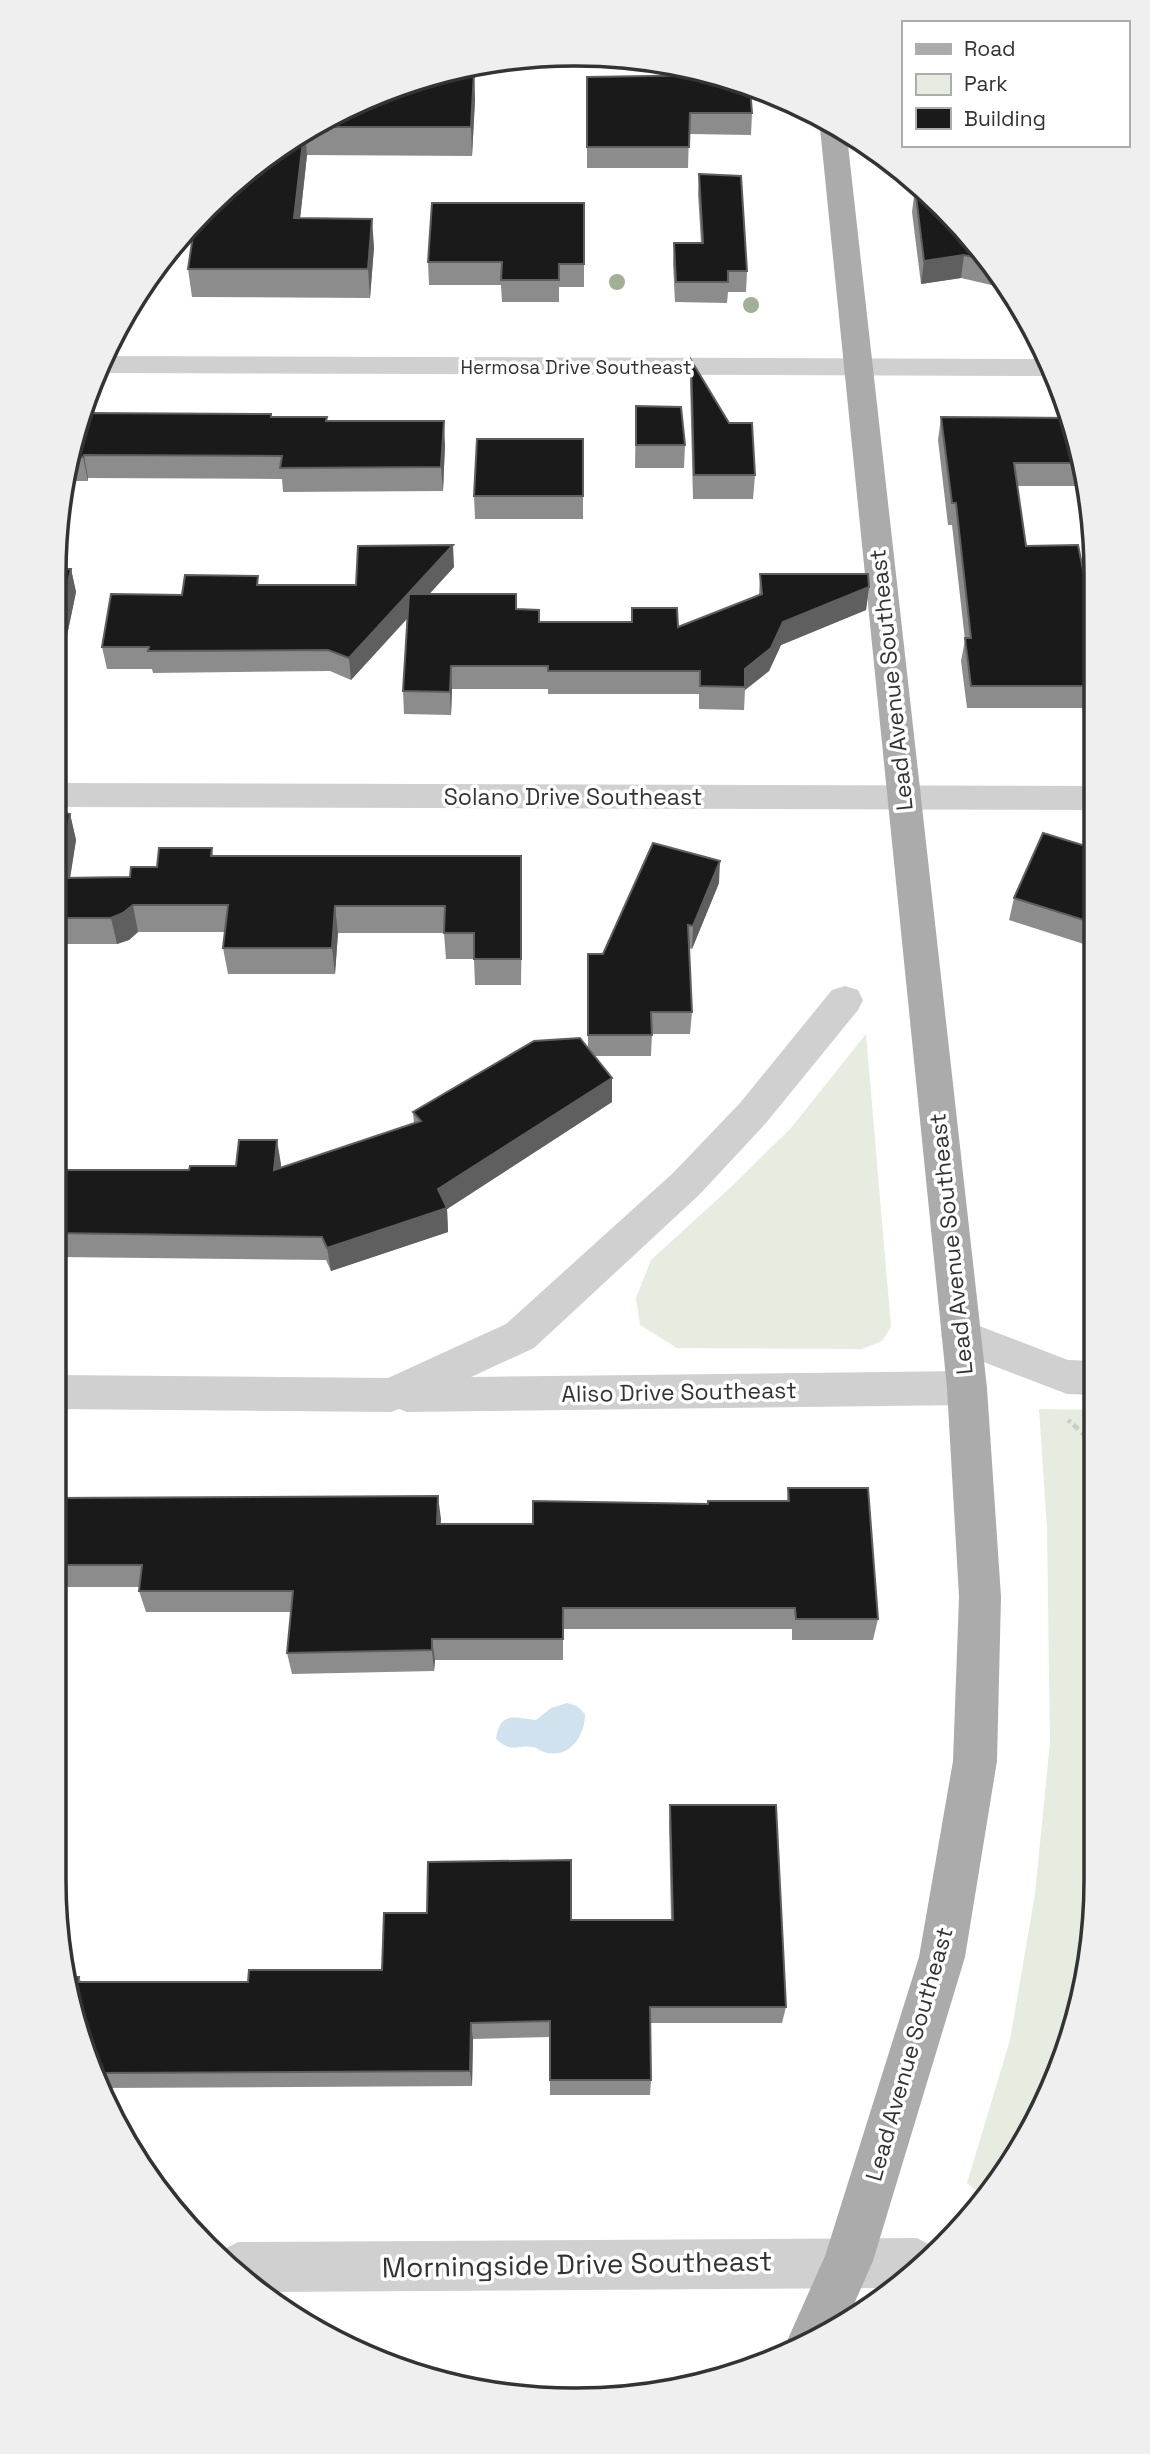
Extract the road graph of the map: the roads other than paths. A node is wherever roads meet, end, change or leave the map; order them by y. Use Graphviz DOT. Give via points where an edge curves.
graph roads {
  1 [pos="834,138"];
  2 [pos="112,365"];
  3 [pos="859,368"];
  4 [pos="1039,368"];
  5 [pos="66,795"];
  6 [pos="1084,797"];
  7 [pos="904,798"];
  8 [pos="845,1000"];
  9 [pos="961,1336"];
  10 [pos="1084,1378"];
  11 [pos="967,1388"];
  12 [pos="66,1392"];
  13 [pos="391,1395"];
  14 [pos="848,2261"];
  15 [pos="908,2263"];
  16 [pos="252,2271"];
  17 [pos="820,2324"];
  1 -- 3 [label="main road, Lead Avenue Southeast"];
  2 -- 3 [label="street, Hermosa Drive Southeast"];
  3 -- 4 [label="street, Hermosa Drive Southeast"];
  3 -- 7 [label="main road, Lead Avenue Southeast"];
  5 -- 7 [label="street, Solano Drive Southeast"];
  6 -- 7 [label="street, Solano Drive Southeast"];
  7 -- 9 [label="main road, Lead Avenue Southeast"];
  8 -- 13 [label="street, Aliso Drive Southeast" via="753,1113 685,1184 520,1336"];
  9 -- 10 [label="street" via="1068,1377"];
  9 -- 11 [label="main road, Lead Avenue Southeast"];
  11 -- 13 [label="street, Aliso Drive Southeast"];
  11 -- 14 [label="main road, Lead Avenue Southeast" via="980,1597 975,1761 942,1957"];
  12 -- 13 [label="street, Aliso Drive Southeast"];
  14 -- 15 [label="street, Morningside Drive Southeast"];
  14 -- 16 [label="street, Morningside Drive Southeast"];
  14 -- 17 [label="main road, Lead Avenue Southeast"];
}
